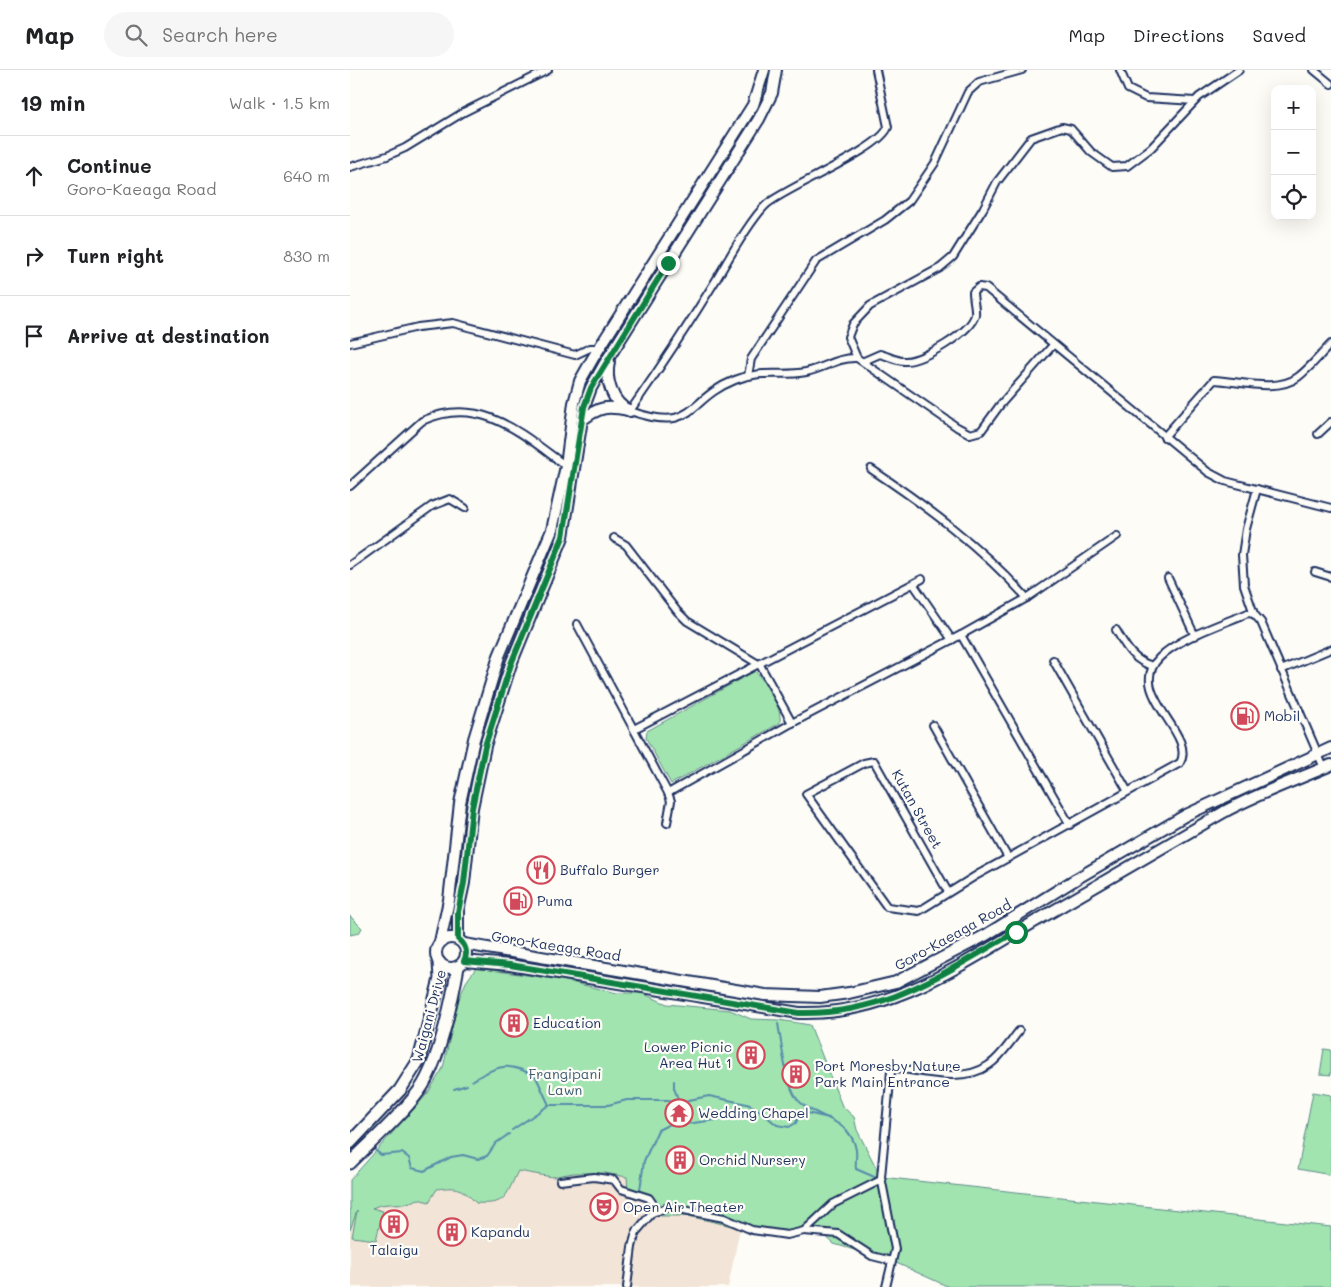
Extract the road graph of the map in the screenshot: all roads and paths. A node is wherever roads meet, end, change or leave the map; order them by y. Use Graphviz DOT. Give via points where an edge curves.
graph roads {
  1 [pos="548,70"];
  2 [pos="764,70"];
  3 [pos="776,70"];
  4 [pos="876,70"];
  5 [pos="1022,70"];
  6 [pos="1120,70"];
  7 [pos="1239,70"];
  8 [pos="1314,70"];
  9 [pos="1331,84"];
  10 [pos="1194,101"];
  11 [pos="350,167"];
  12 [pos="350,343"];
  13 [pos="1331,344"];
  14 [pos="1053,345"];
  15 [pos="599,348"];
  16 [pos="610,356"];
  17 [pos="857,358"];
  18 [pos="864,361"];
  19 [pos="748,376"];
  20 [pos="630,410"];
  21 [pos="582,420"];
  22 [pos="1331,422"];
  23 [pos="1318,434"];
  24 [pos="1164,437"];
  25 [pos="566,466"];
  26 [pos="871,469"];
  27 [pos="350,486"];
  28 [pos="1257,489"];
  29 [pos="465,508"];
  30 [pos="1331,508"];
  31 [pos="1117,536"];
  32 [pos="614,538"];
  33 [pos="350,565"];
  34 [pos="1315,572"];
  35 [pos="1331,577"];
  36 [pos="1168,578"];
  37 [pos="922,579"];
  38 [pos="914,584"];
  39 [pos="1027,598"];
  40 [pos="1254,614"];
  41 [pos="577,624"];
  42 [pos="1116,630"];
  43 [pos="961,635"];
  44 [pos="1196,636"];
  45 [pos="952,640"];
  46 [pos="1331,649"];
  47 [pos="1053,660"];
  48 [pos="760,665"];
  49 [pos="1153,666"];
  50 [pos="1281,670"];
  51 [pos="792,723"];
  52 [pos="933,725"];
  53 [pos="634,729"];
  54 [pos="1331,748"];
  55 [pos="1317,754"];
  56 [pos="1327,767"];
  57 [pos="1127,790"];
  58 [pos="668,793"];
  59 [pos="667,823"];
  60 [pos="1070,825"];
  61 [pos="1008,858"];
  62 [pos="948,892"];
  63 [pos="440,942"];
  64 [pos="461,942"];
  65 [pos="439,962"];
  66 [pos="461,964"];
  67 [pos="1020,1031"];
  68 [pos="350,1143"];
  69 [pos="350,1163"];
  70 [pos="881,1180"];
  71 [pos="560,1181"];
  72 [pos="658,1211"];
  73 [pos="804,1231"];
  74 [pos="892,1261"];
  75 [pos="627,1287"];
  76 [pos="886,1287"];
  1 -- 11 [label="street" via="464,112 405,148"];
  2 -- 15 [label="main road" via="753,105"];
  3 -- 16 [label="main road" via="772,93 759,119"];
  4 -- 20 [label="street" via="888,127 886,132 766,204"];
  5 -- 19 [label="street" via="979,82 968,92 935,163 909,201 885,220 816,261 750,359"];
  6 -- 10 [label="street" via="1128,89 1146,98"];
  7 -- 10 [label="street"];
  8 -- 9 [label="street"];
  10 -- 17 [label="street" via="1150,148 1127,166 1112,167 1091,152 1071,129 1062,127 1031,138 997,182 953,257 940,268 870,306 853,324 848,337"];
  12 -- 15 [label="street" via="418,327 454,323 575,355 590,348"];
  13 -- 24 [label="street" via="1297,378 1284,384 1251,385 1214,380"];
  14 -- 18 [label="street" via="1000,405 981,432 974,434 956,427"];
  14 -- 18 [label="street" via="986,288 979,287 973,292 974,318 966,329 940,348 916,360 903,362 880,354"];
  14 -- 24 [label="street"];
  15 -- 25 [label="main road" via="580,381"];
  16 -- 20 [label="main road" via="608,385 624,408"];
  16 -- 21 [label="main road" via="591,388"];
  17 -- 18 [label="street"];
  17 -- 19 [label="street" via="840,359 806,372"];
  19 -- 20 [label="street" via="720,387 690,412 680,416 662,419"];
  20 -- 21 [label="main road" via="602,407"];
  21 -- 64 [label="main road" via="563,537 511,664 485,746 472,808 458,912"];
  22 -- 23 [label="street"];
  24 -- 28 [label="street" via="1208,472"];
  25 -- 27 [label="street" via="508,424 473,412 452,411 422,421"];
  25 -- 63 [label="main road" via="549,539 499,656 474,739 460,803 449,900"];
  26 -- 39 [label="street" via="962,535"];
  28 -- 30 [label="street"];
  28 -- 40 [label="street" via="1242,555 1244,585"];
  29 -- 33 [label="street" via="450,500 432,506"];
  31 -- 39 [label="street"];
  32 -- 48 [label="street" via="626,545 676,612"];
  34 -- 35 [label="street"];
  36 -- 44 [label="street"];
  37 -- 38 [label="street"];
  38 -- 45 [label="street"];
  38 -- 48 [label="street"];
  39 -- 43 [label="street"];
  40 -- 44 [label="street" via="1248,613"];
  40 -- 50 [label="street"];
  41 -- 53 [label="street"];
  42 -- 49 [label="street" via="1131,654 1141,663"];
  43 -- 45 [label="street"];
  43 -- 60 [label="street"];
  44 -- 49 [label="street" via="1172,648"];
  45 -- 51 [label="street"];
  46 -- 50 [label="street"];
  47 -- 57 [label="street"];
  48 -- 51 [label="street"];
  48 -- 53 [label="street"];
  49 -- 57 [label="street" via="1152,690 1182,743 1183,757 1176,766"];
  50 -- 55 [label="street"];
  51 -- 58 [label="street"];
  52 -- 61 [label="street"];
  53 -- 58 [label="street"];
  54 -- 55 [label="main road, Goro-Kaeaga Road"];
  55 -- 56 [label="street"];
  55 -- 64 [label="main road, Goro-Kaeaga Road" via="1186,815 1076,878 986,935 896,982 849,993 820,997 764,995"];
  56 -- 66 [label="main road, Goro-Kaeaga Road" via="1227,811 945,974 897,998 871,1005 799,1013 510,965"];
  57 -- 60 [label="street"];
  58 -- 59 [label="street"];
  60 -- 61 [label="street"];
  61 -- 62 [label="street"];
  62 -- 62 [label="street, Kutan Street" via="919,911 886,907 806,794 864,763 874,761"];
  63 -- 64 [label="main road" via="449,938"];
  63 -- 65 [label="main road" via="436,950"];
  64 -- 66 [label="main road" via="466,952"];
  65 -- 66 [label="main road" via="448,968"];
  65 -- 68 [label="highway, Waigani Drive" via="440,979 419,1060 400,1090"];
  66 -- 69 [label="highway, Waigani Drive" via="436,1055 426,1079 418,1092"];
  67 -- 70 [label="street" via="990,1065 966,1076 892,1069"];
  70 -- 73 [label="street" via="833,1204"];
  70 -- 74 [label="street" via="893,1231 895,1249"];
  71 -- 72 [label="street" via="594,1176 614,1180 621,1189 649,1198"];
  72 -- 73 [label="street" via="669,1207 692,1211 761,1232 787,1235"];
  72 -- 75 [label="street" via="652,1213 636,1232"];
  73 -- 74 [label="street" via="838,1234 872,1256"];
  74 -- 76 [label="street"];
}
